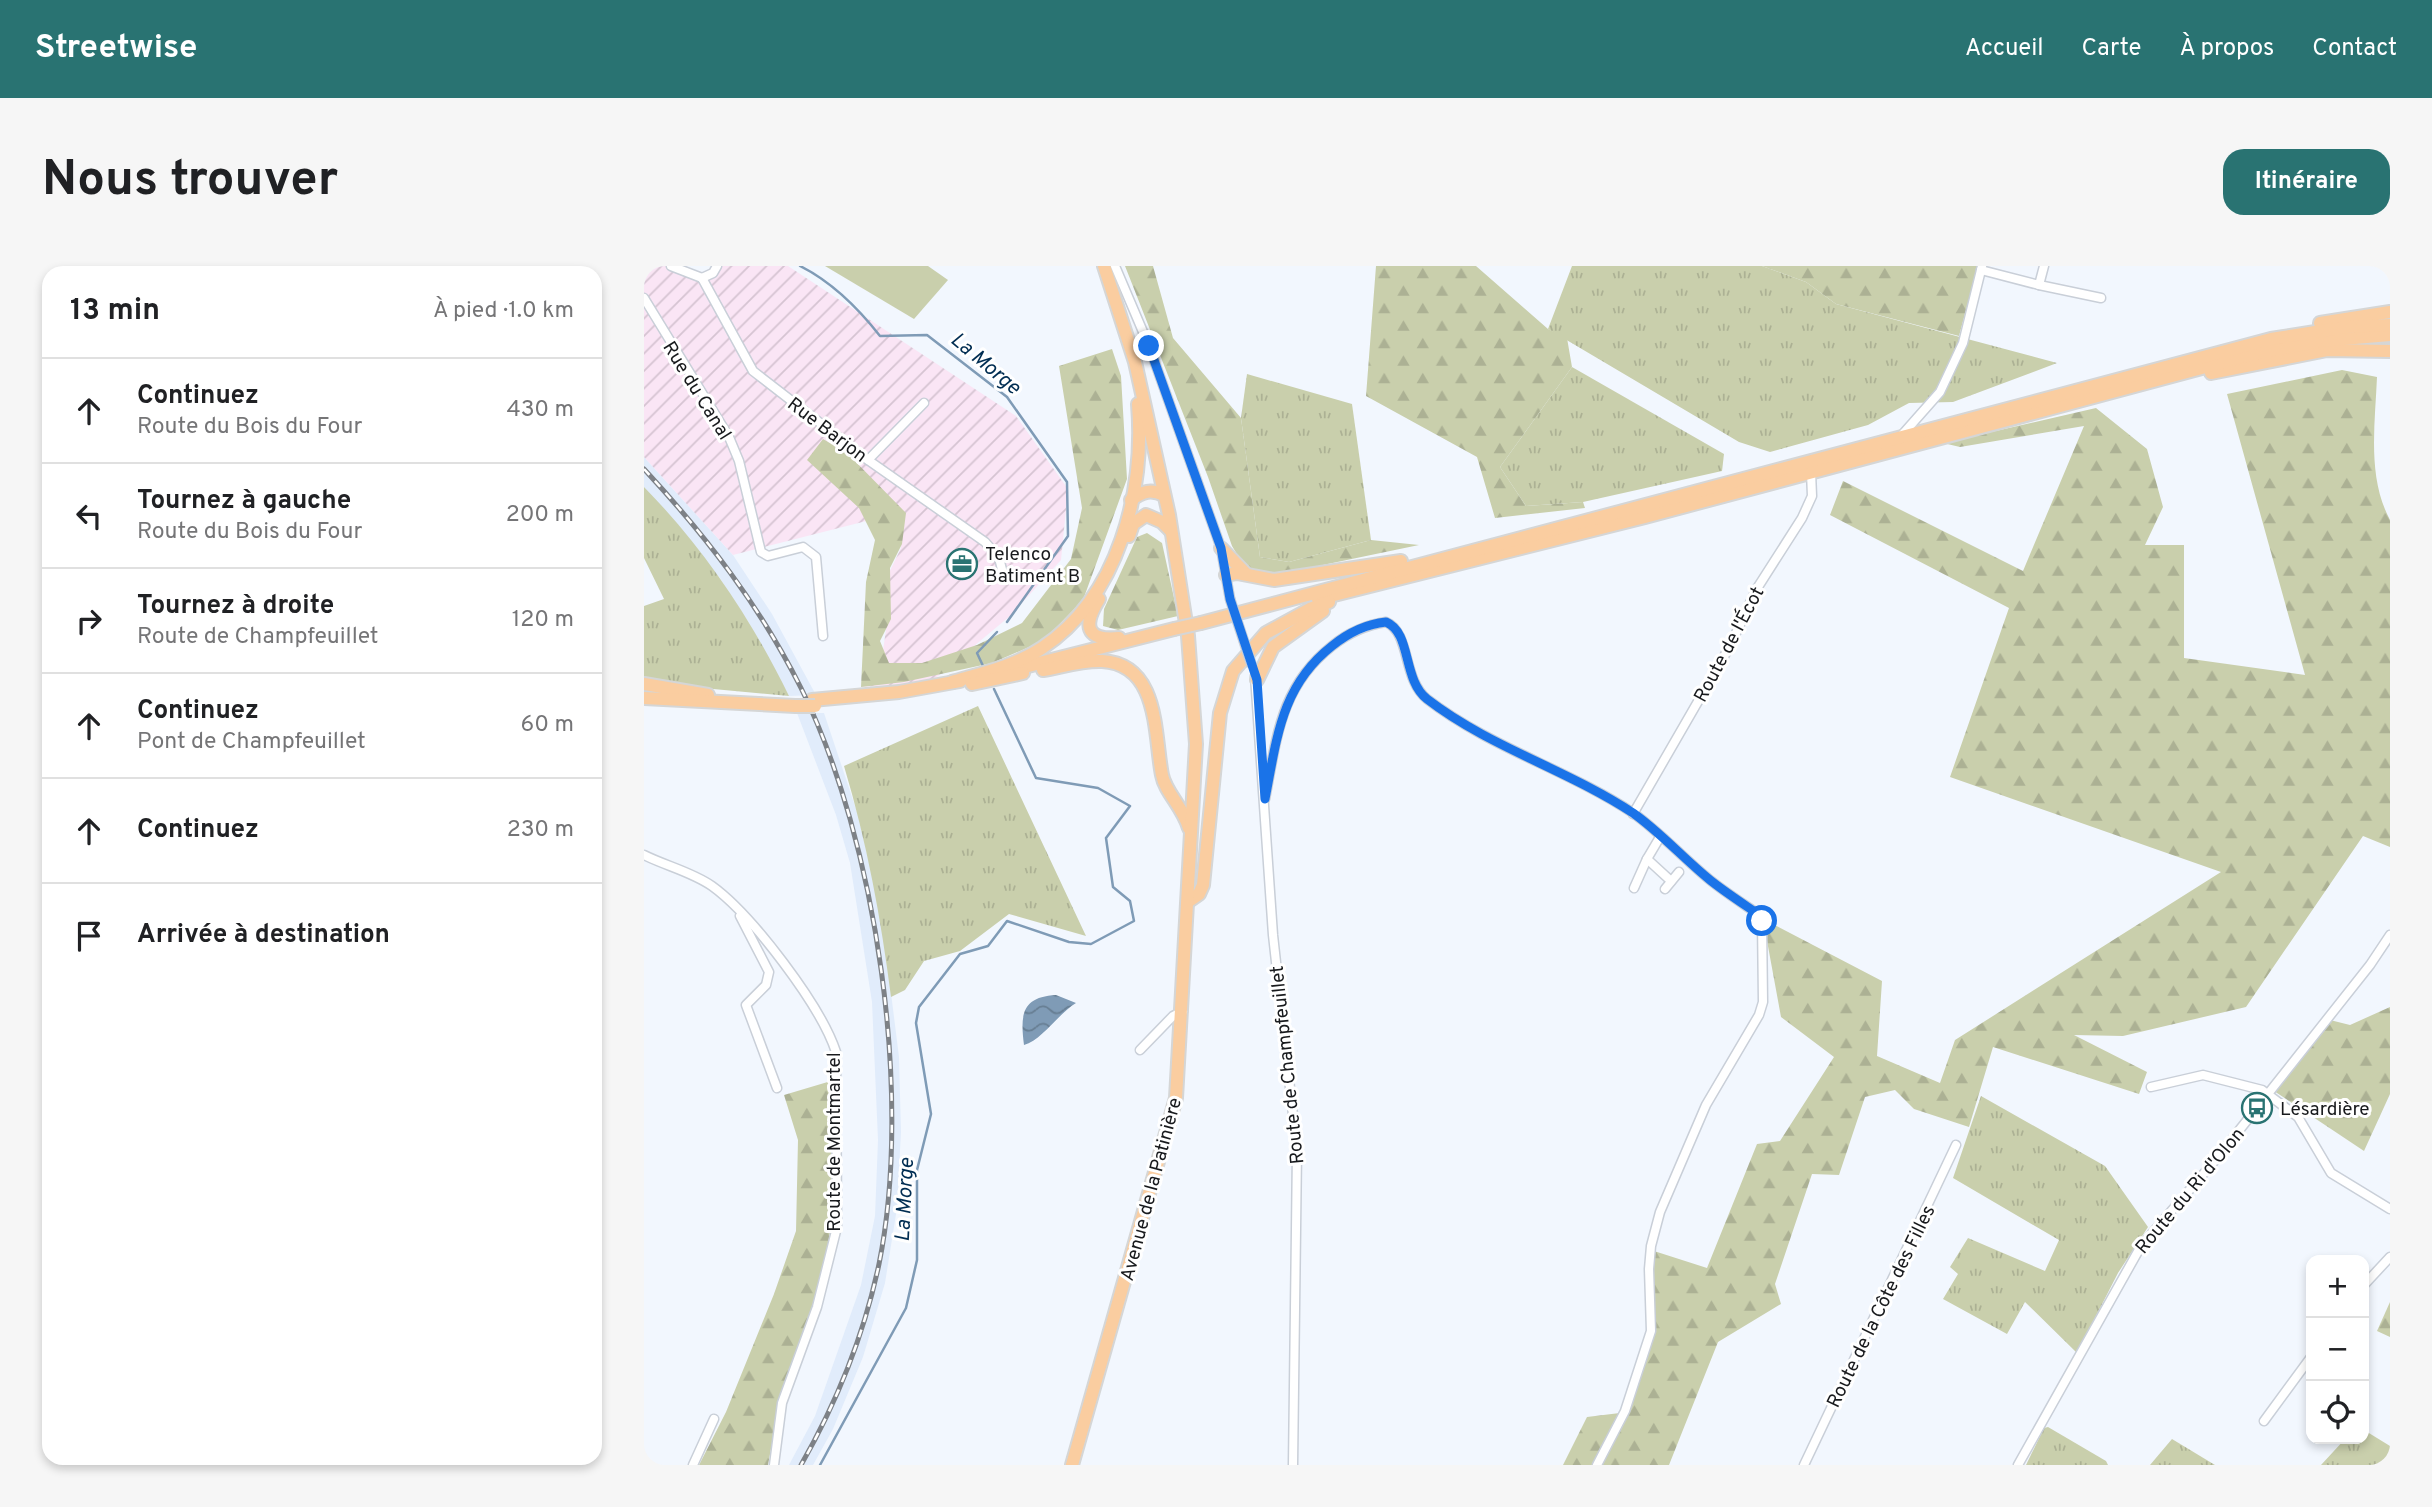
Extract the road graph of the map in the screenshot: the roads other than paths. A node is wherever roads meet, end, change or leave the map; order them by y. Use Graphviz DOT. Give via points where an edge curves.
graph roads {
  1 [pos="671,266"];
  2 [pos="717,266"];
  3 [pos="1104,266"];
  4 [pos="1115,266"];
  5 [pos="2044,266"];
  6 [pos="1981,268"];
  7 [pos="702,278"];
  8 [pos="2039,285"];
  9 [pos="644,298"];
  10 [pos="2101,298"];
  11 [pos="2390,312"];
  12 [pos="2390,325"];
  13 [pos="2287,335"];
  14 [pos="2390,335"];
  15 [pos="2390,351"];
  16 [pos="1135,362"];
  17 [pos="2186,371"];
  18 [pos="924,403"];
  19 [pos="1902,435"];
  20 [pos="868,460"];
  21 [pos="1811,472"];
  22 [pos="1164,495"];
  23 [pos="1131,500"];
  24 [pos="1171,531"];
  25 [pos="1221,548"];
  26 [pos="1477,548"];
  27 [pos="1226,575"];
  28 [pos="1249,576"];
  29 [pos="1004,577"];
  30 [pos="1379,585"];
  31 [pos="1351,595"];
  32 [pos="1201,625"];
  33 [pos="1180,633"];
  34 [pos="824,636"];
  35 [pos="1032,671"];
  36 [pos="1257,680"];
  37 [pos="952,682"];
  38 [pos="644,684"];
  39 [pos="644,690"];
  40 [pos="644,698"];
  41 [pos="813,703"];
  42 [pos="733,704"];
  43 [pos="793,704"];
  44 [pos="1194,781"];
  45 [pos="1166,786"];
  46 [pos="1265,799"];
  47 [pos="1633,814"];
  48 [pos="1192,837"];
  49 [pos="1660,838"];
  50 [pos="644,856"];
  51 [pos="1647,859"];
  52 [pos="1679,872"];
  53 [pos="1671,881"];
  54 [pos="1634,888"];
  55 [pos="1665,889"];
  56 [pos="1189,901"];
  57 [pos="740,913"];
  58 [pos="2390,934"];
  59 [pos="1183,1012"];
  60 [pos="1140,1049"];
  61 [pos="2151,1087"];
  62 [pos="777,1088"];
  63 [pos="2267,1095"];
  64 [pos="1956,1146"];
  65 [pos="2390,1209"];
  66 [pos="2390,1257"];
  67 [pos="2369,1280"];
  68 [pos="2306,1364"];
  69 [pos="714,1419"];
  70 [pos="2264,1421"];
  71 [pos="693,1465"];
  72 [pos="774,1465"];
  73 [pos="1072,1465"];
  74 [pos="1293,1465"];
  75 [pos="1597,1465"];
  76 [pos="1804,1465"];
  77 [pos="2018,1465"];
  1 -- 7 [label="street"];
  2 -- 7 [label="street"];
  3 -- 16 [label="main road"];
  4 -- 25 [label="street, Route de Champfeuillet" via="1149,346"];
  5 -- 8 [label="street"];
  6 -- 8 [label="street"];
  6 -- 19 [label="street" via="1963,343 1940,392"];
  7 -- 20 [label="street, Rue Barjon" via="753,372"];
  8 -- 10 [label="street"];
  9 -- 34 [label="street, Rue du Canal" via="729,437 761,552 768,556 803,547 816,557"];
  11 -- 13 [label="main road" via="2335,320"];
  12 -- 13 [label="main road"];
  13 -- 19 [label="main road"];
  14 -- 17 [label="main road" via="2320,341"];
  15 -- 17 [label="main road" via="2327,351 2210,373"];
  16 -- 22 [label="main road, Avenue de la Patinière"];
  16 -- 23 [label="main road" via="1138,457"];
  17 -- 21 [label="main road"];
  18 -- 20 [label="street"];
  19 -- 26 [label="main road"];
  20 -- 29 [label="street, Rue Barjon" via="985,542 999,558"];
  21 -- 30 [label="main road"];
  21 -- 47 [label="street, Route de l'Écot" via="1812,496 1802,518 1756,590 1730,646"];
  22 -- 23 [label="main road" via="1146,491"];
  22 -- 24 [label="main road, Avenue de la Patinière"];
  23 -- 37 [label="main road" via="1104,579 1062,633 1022,660"];
  24 -- 33 [label="main road, Avenue de la Patinière"];
  24 -- 33 [label="main road" via="1146,515 1133,524 1093,609 1089,628 1103,639"];
  25 -- 27 [label="street, Route de Champfeuillet"];
  25 -- 28 [label="main road"];
  26 -- 28 [label="main road" via="1274,580"];
  26 -- 32 [label="main road"];
  27 -- 28 [label="main road"];
  27 -- 36 [label="street, Route de Champfeuillet, bridge"];
  30 -- 31 [label="main road"];
  30 -- 32 [label="main road"];
  31 -- 36 [label="main road" via="1281,639"];
  31 -- 56 [label="main road" via="1310,609 1266,633 1233,671 1220,713 1203,885"];
  32 -- 33 [label="main road"];
  33 -- 35 [label="main road"];
  33 -- 37 [label="main road"];
  33 -- 44 [label="main road, Avenue de la Patinière" via="1196,744"];
  35 -- 41 [label="main road" via="900,698"];
  35 -- 45 [label="main road" via="1101,661 1129,670 1154,709"];
  36 -- 46 [label="street, Route de Champfeuillet"];
  37 -- 41 [label="main road"];
  38 -- 43 [label="main road"];
  39 -- 42 [label="main road"];
  40 -- 42 [label="main road"];
  41 -- 43 [label="main road, bridge"];
  42 -- 43 [label="main road"];
  44 -- 45 [label="main road" via="1185,788"];
  44 -- 48 [label="main road, Avenue de la Patinière"];
  45 -- 48 [label="main road" via="1183,808"];
  46 -- 47 [label="street" via="1298,678 1342,638 1386,622 1399,634 1411,679 1424,696 1484,734"];
  46 -- 74 [label="street, Route de Champfeuillet" via="1273,936 1297,1151"];
  47 -- 49 [label="street"];
  48 -- 56 [label="main road, Avenue de la Patinière"];
  49 -- 51 [label="street"];
  49 -- 75 [label="street" via="1758,914 1762,921 1763,1002 1706,1105 1660,1212 1648,1269 1651,1331 1625,1411"];
  50 -- 57 [label="street, Route de Montmartel" via="705,882"];
  51 -- 53 [label="street"];
  51 -- 54 [label="street"];
  52 -- 53 [label="street"];
  53 -- 55 [label="street"];
  56 -- 59 [label="main road, Avenue de la Patinière"];
  57 -- 62 [label="street" via="769,972 766,985 746,1005"];
  57 -- 72 [label="street, Route de Montmartel" via="801,985 829,1031 836,1052 837,1227 820,1298 782,1404"];
  58 -- 63 [label="street, Route du Ri d'Olon" via="2371,965"];
  59 -- 60 [label="street"];
  59 -- 73 [label="main road, Avenue de la Patinière" via="1177,1098"];
  61 -- 63 [label="street" via="2203,1074"];
  63 -- 65 [label="street" via="2298,1117 2331,1173"];
  63 -- 77 [label="street, Route du Ri d'Olon" via="2141,1246"];
  64 -- 76 [label="street, Route de la Côte des Filles"];
  66 -- 67 [label="street"];
  68 -- 70 [label="street"];
  69 -- 71 [label="street"];
}
